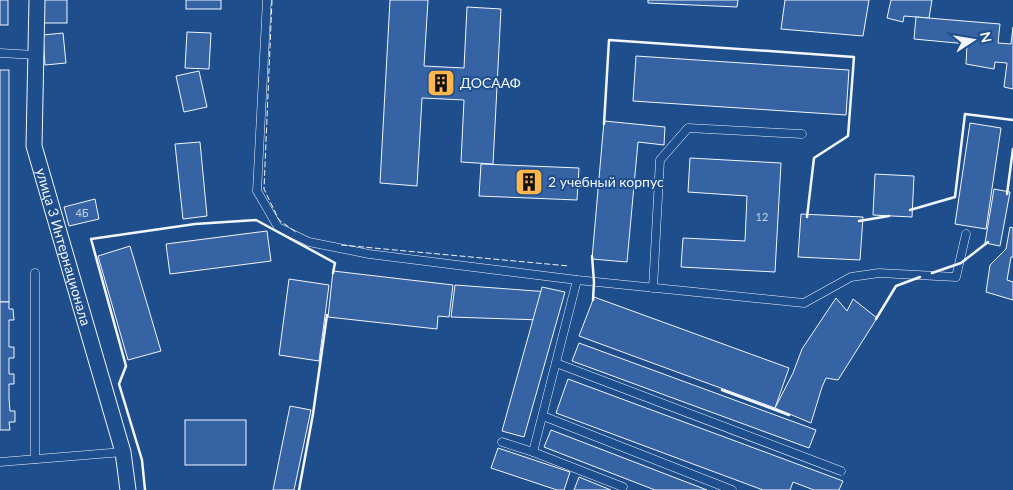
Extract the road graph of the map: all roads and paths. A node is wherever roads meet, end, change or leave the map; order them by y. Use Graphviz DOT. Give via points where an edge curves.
graph roads {
  1 [pos="37,0"];
  2 [pos="268,0"];
  3 [pos="0,54"];
  4 [pos="36,55"];
  5 [pos="802,134"];
  6 [pos="966,234"];
  7 [pos="35,273"];
  8 [pos="577,280"];
  9 [pos="653,288"];
  10 [pos="556,363"];
  11 [pos="543,416"];
  12 [pos="502,442"];
  13 [pos="123,452"];
  14 [pos="533,452"];
  15 [pos="35,459"];
  16 [pos="0,462"];
  17 [pos="841,472"];
  18 [pos="623,487"];
  19 [pos="128,490"];
  20 [pos="732,490"];
  1 -- 4 [label="street, улица 3 Интернационала"];
  2 -- 8 [label="lane" via="257,191 278,227 308,242 369,254"];
  3 -- 4 [label="lane"];
  4 -- 13 [label="street, улица 3 Интернационала" via="34,146"];
  5 -- 9 [label="lane" via="688,128 660,160"];
  6 -- 9 [label="lane" via="956,277 879,273 851,277 804,304"];
  7 -- 15 [label="lane"];
  8 -- 9 [label="lane"];
  8 -- 10 [label="lane"];
  10 -- 11 [label="lane"];
  10 -- 17 [label="lane"];
  11 -- 14 [label="lane"];
  11 -- 20 [label="lane"];
  12 -- 14 [label="lane"];
  13 -- 15 [label="lane"];
  13 -- 19 [label="street, улица 3 Интернационала"];
  14 -- 18 [label="lane"];
  15 -- 16 [label="lane"];
}
